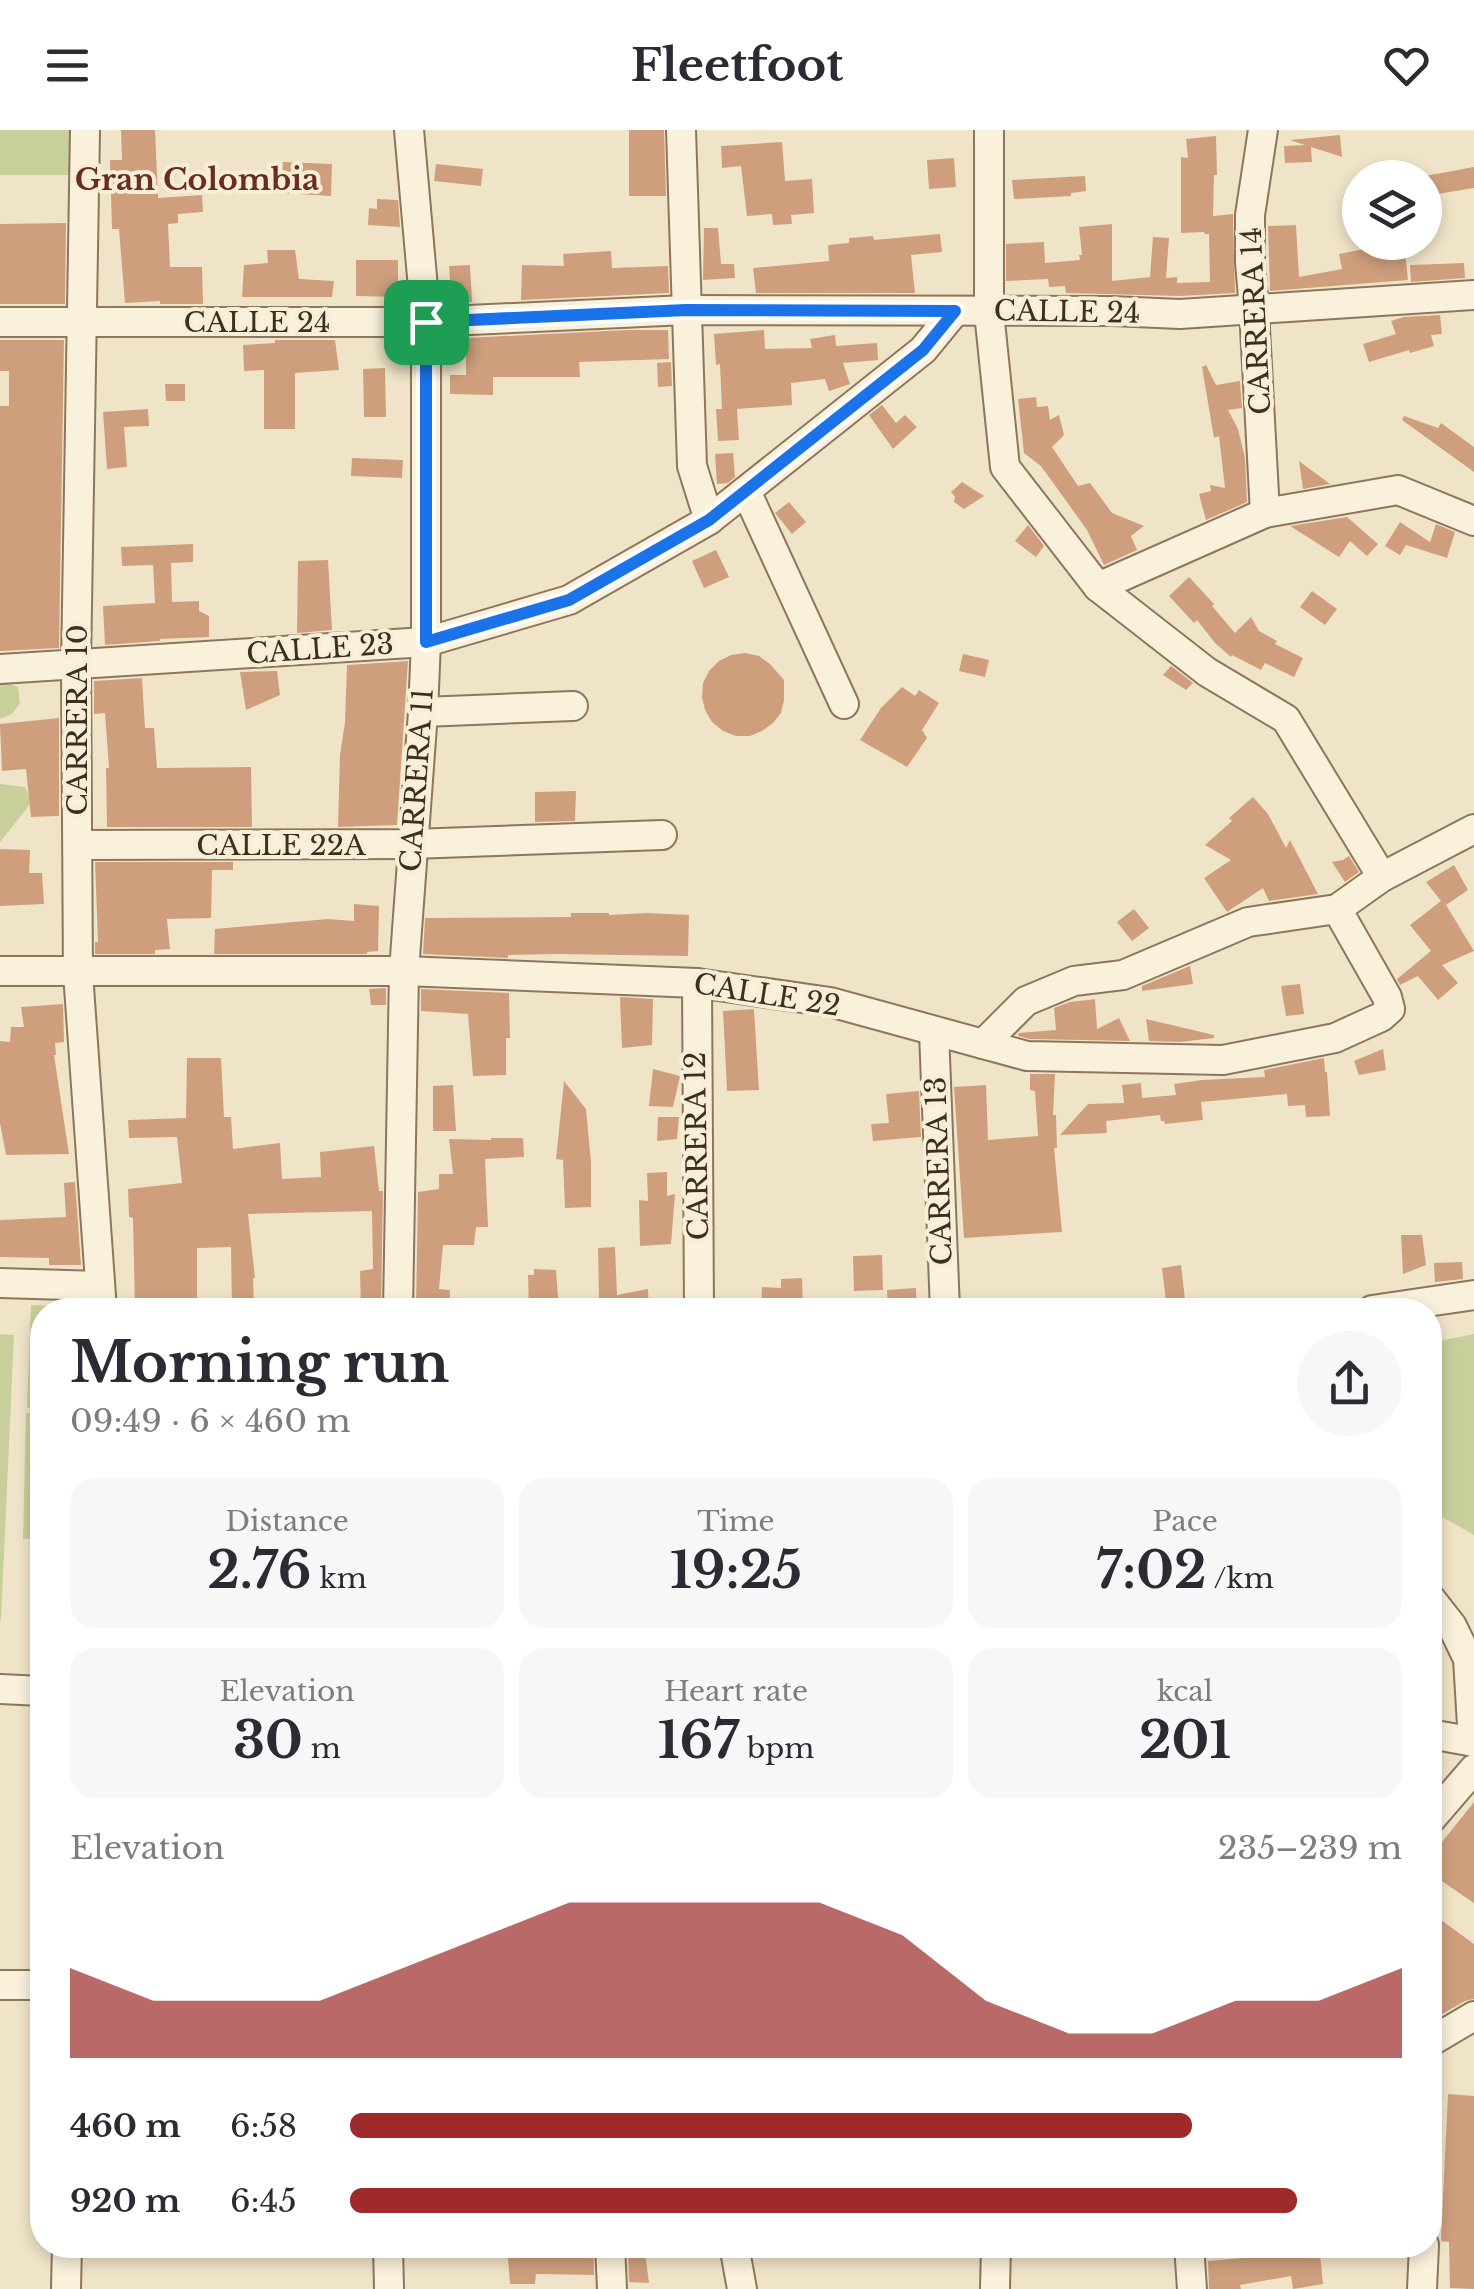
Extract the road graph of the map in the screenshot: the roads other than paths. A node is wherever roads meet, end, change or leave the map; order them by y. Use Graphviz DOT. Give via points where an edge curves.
graph roads {
  1 [pos="86,130"];
  2 [pos="410,130"];
  3 [pos="681,130"];
  4 [pos="989,130"];
  5 [pos="1263,130"];
  6 [pos="1474,294"];
  7 [pos="686,310"];
  8 [pos="1254,310"];
  9 [pos="955,311"];
  10 [pos="990,312"];
  11 [pos="0,322"];
  12 [pos="80,322"];
  13 [pos="426,322"];
  14 [pos="746,490"];
  15 [pos="1265,513"];
  16 [pos="709,520"];
  17 [pos="1474,521"];
  18 [pos="1098,586"];
  19 [pos="426,642"];
  20 [pos="76,665"];
  21 [pos="0,669"];
  22 [pos="844,704"];
  23 [pos="573,706"];
  24 [pos="424,712"];
  25 [pos="1474,829"];
  26 [pos="662,835"];
  27 [pos="412,844"];
  28 [pos="79,845"];
  29 [pos="1382,877"];
  30 [pos="1337,909"];
  31 [pos="404,970"];
  32 [pos="0,972"];
  33 [pos="78,973"];
  34 [pos="698,982"];
  35 [pos="934,1032"];
  36 [pos="984,1044"];
  37 [pos="0,1283"];
  38 [pos="1474,1295"];
  39 [pos="101,1298"];
  40 [pos="398,1298"];
  41 [pos="698,1298"];
  42 [pos="944,1298"];
  43 [pos="1442,1300"];
  44 [pos="1442,1613"];
  45 [pos="0,1689"];
  46 [pos="30,1690"];
  47 [pos="1442,1736"];
  48 [pos="1474,1742"];
  49 [pos="1474,1769"];
  50 [pos="1442,1806"];
  51 [pos="30,1984"];
  52 [pos="0,1985"];
  53 [pos="1474,2016"];
  54 [pos="1442,2035"];
  55 [pos="67,2258"];
  56 [pos="388,2258"];
  57 [pos="611,2258"];
  58 [pos="736,2258"];
  59 [pos="996,2258"];
  60 [pos="1190,2258"];
  61 [pos="1423,2258"];
  62 [pos="66,2289"];
  63 [pos="389,2289"];
  64 [pos="612,2289"];
  65 [pos="742,2289"];
  66 [pos="995,2289"];
  67 [pos="1192,2289"];
  68 [pos="1422,2289"];
  1 -- 12 [label="street, CARRERA 10"];
  2 -- 13 [label="street, CARRERA 11"];
  3 -- 7 [label="street"];
  4 -- 10 [label="street"];
  5 -- 8 [label="street, CARRERA 14" via="1250,216"];
  6 -- 8 [label="street, CALLE 24"];
  7 -- 9 [label="street, CALLE 24"];
  7 -- 13 [label="street, CALLE 24"];
  7 -- 16 [label="street" via="692,466"];
  8 -- 10 [label="street, CALLE 24"];
  8 -- 15 [label="street, CARRERA 14"];
  9 -- 10 [label="street, CALLE 24"];
  9 -- 14 [label="street, CALLE 23" via="923,350"];
  10 -- 18 [label="street" via="1005,468"];
  11 -- 12 [label="street, CALLE 24"];
  12 -- 13 [label="street, CALLE 24"];
  12 -- 20 [label="street, CARRERA 10"];
  13 -- 19 [label="street, CARRERA 11"];
  14 -- 16 [label="street, CALLE 23"];
  14 -- 22 [label="street"];
  15 -- 17 [label="street" via="1398,490"];
  15 -- 18 [label="street"];
  16 -- 19 [label="street, CALLE 23" via="569,600"];
  18 -- 29 [label="street" via="1207,672 1286,719"];
  19 -- 20 [label="street, CALLE 23"];
  19 -- 24 [label="street, CARRERA 11"];
  20 -- 21 [label="street, CALLE 23"];
  20 -- 28 [label="street, CARRERA 10"];
  23 -- 24 [label="street"];
  24 -- 27 [label="street, CARRERA 11"];
  25 -- 29 [label="street"];
  26 -- 27 [label="street, CALLE 22A"];
  27 -- 28 [label="street, CALLE 22A"];
  27 -- 31 [label="street, CARRERA 11"];
  28 -- 33 [label="street, CARRERA 10"];
  29 -- 30 [label="street"];
  30 -- 36 [label="street" via="1248,922 1123,975 1074,981 1026,1001"];
  30 -- 36 [label="street, CALLE 22" via="1390,1009 1334,1038 1223,1060 1028,1056"];
  31 -- 33 [label="street, CALLE 22"];
  31 -- 34 [label="street, CALLE 22"];
  31 -- 40 [label="street, CARRERA 11"];
  32 -- 33 [label="street, CALLE 22"];
  33 -- 39 [label="street, CARRERA 10"];
  34 -- 35 [label="street, CALLE 22" via="830,1002"];
  34 -- 41 [label="street, CARRERA 12"];
  35 -- 36 [label="street, CALLE 22"];
  35 -- 42 [label="street, CARRERA 13"];
  37 -- 39 [label="street"];
  38 -- 43 [label="street"];
  44 -- 48 [label="street" via="1468,1659"];
  45 -- 46 [label="street"];
  47 -- 48 [label="street"];
  49 -- 50 [label="street"];
  51 -- 52 [label="street"];
  53 -- 54 [label="street"];
  55 -- 62 [label="street"];
  56 -- 63 [label="street"];
  57 -- 64 [label="street"];
  58 -- 65 [label="street"];
  59 -- 66 [label="street"];
  60 -- 67 [label="street"];
  61 -- 68 [label="street"];
}
